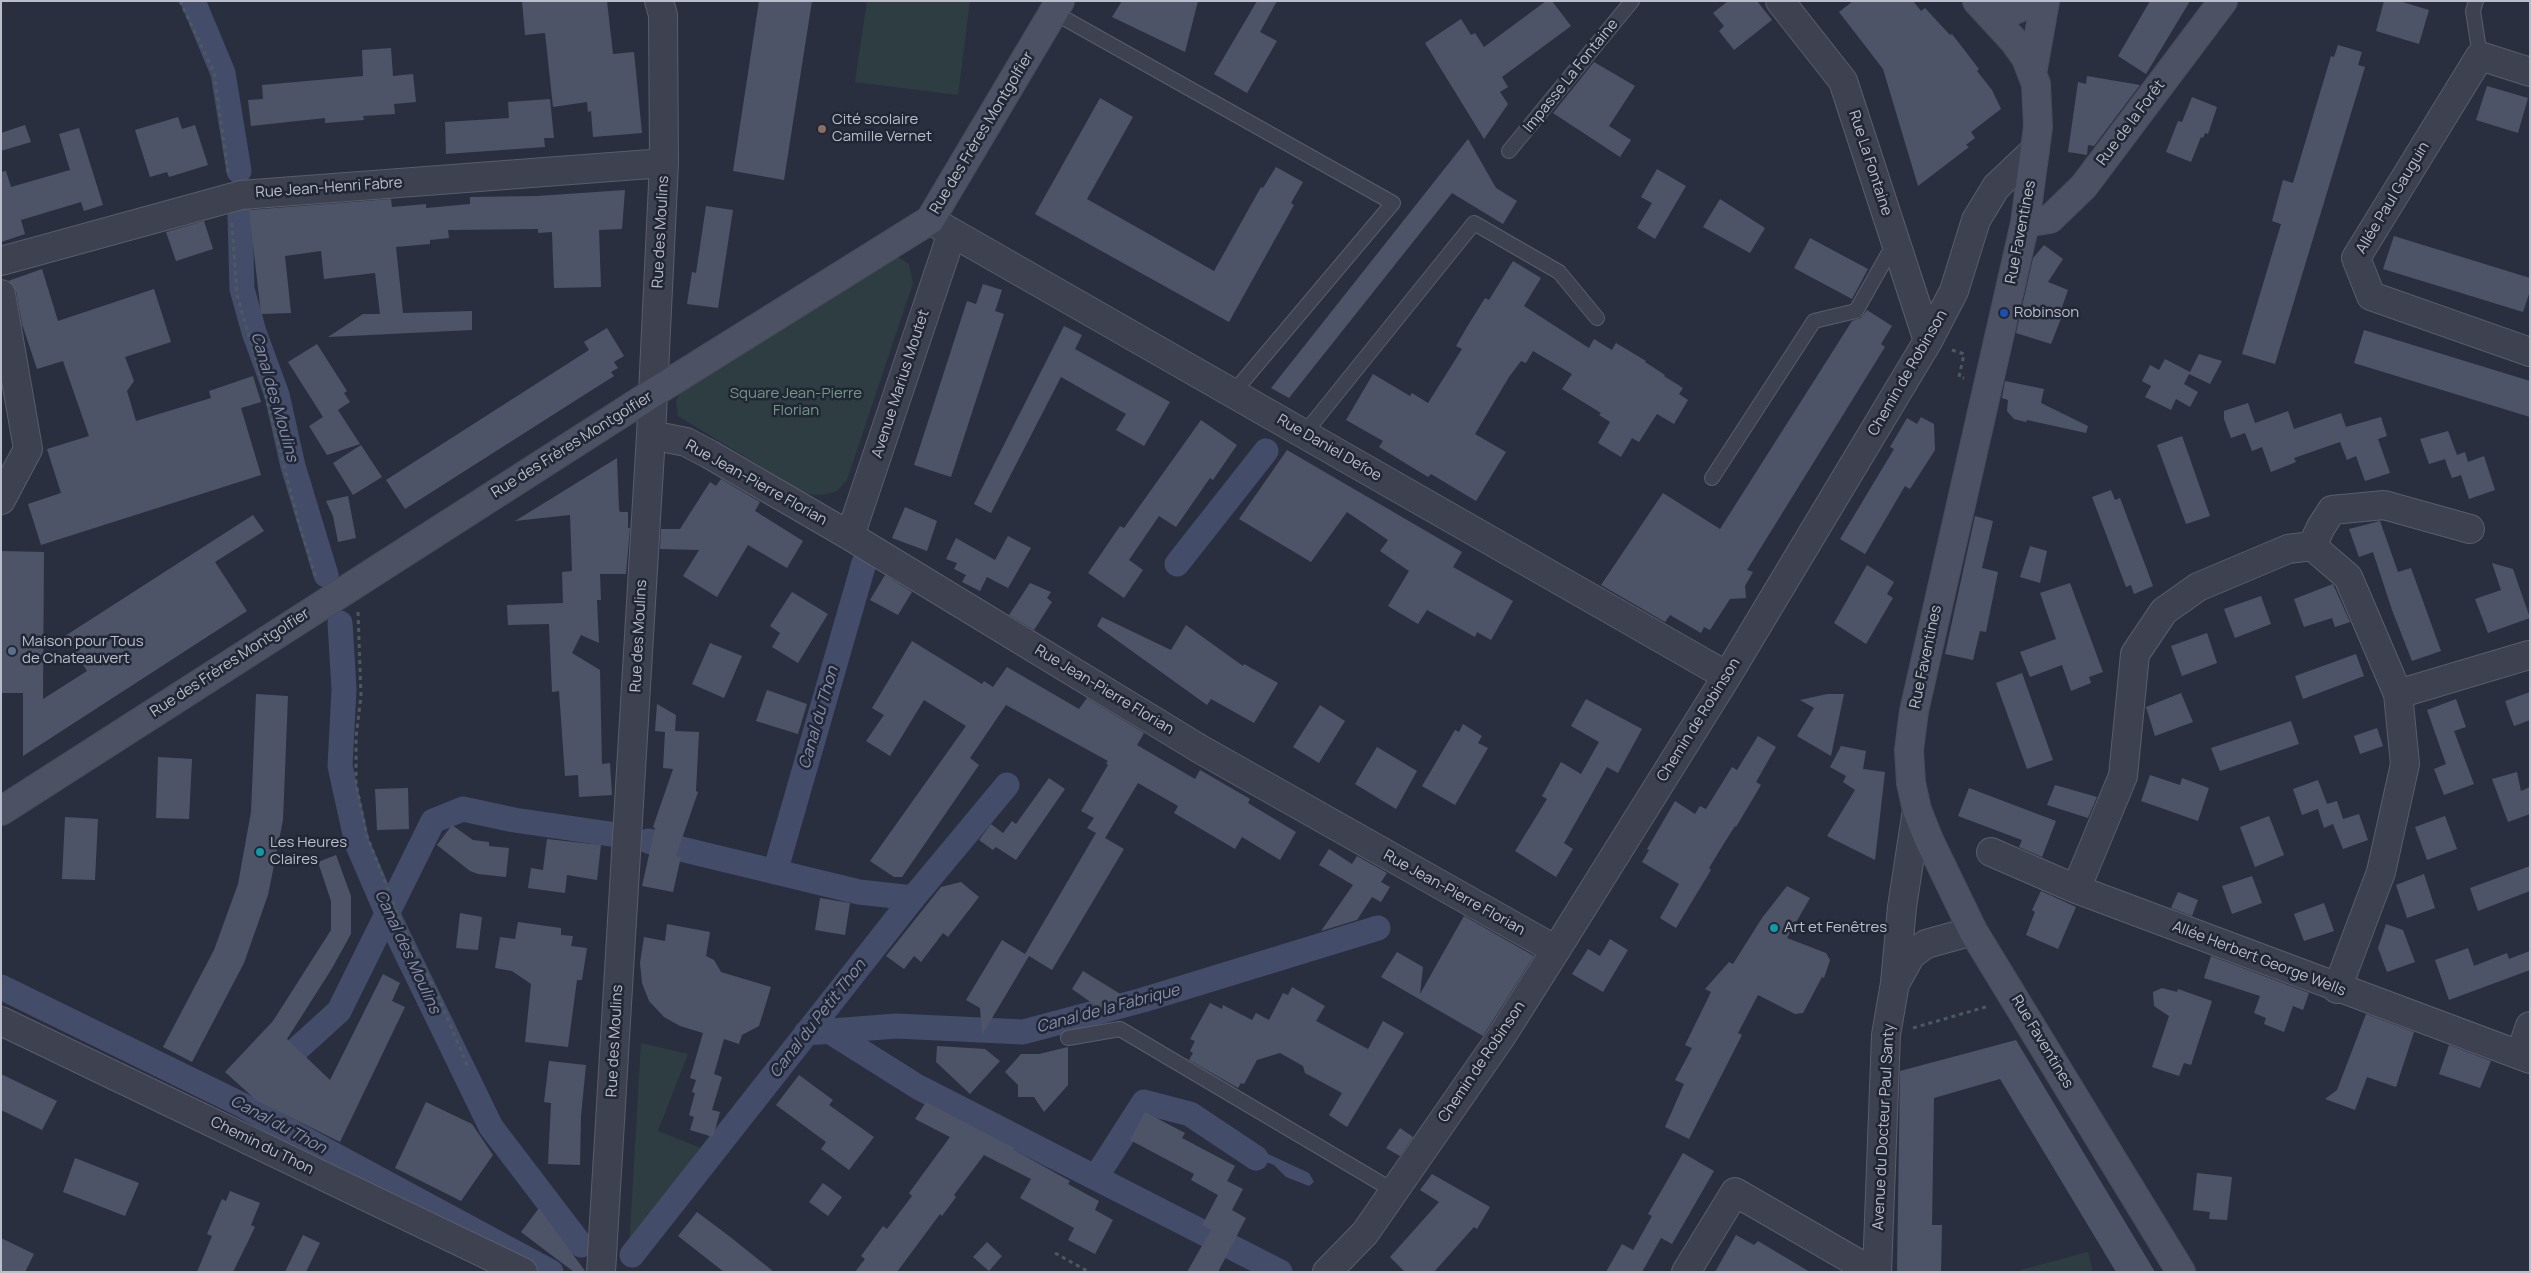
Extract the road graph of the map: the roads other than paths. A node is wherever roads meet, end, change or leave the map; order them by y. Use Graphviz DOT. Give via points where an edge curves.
graph roads {
  1 [pos="659,1"];
  2 [pos="1632,1"];
  3 [pos="1780,1"];
  4 [pos="2024,1"];
  5 [pos="2045,1"];
  6 [pos="2222,1"];
  7 [pos="2476,1"];
  8 [pos="1057,6"];
  9 [pos="1983,8"];
  10 [pos="2480,56"];
  11 [pos="2530,72"];
  12 [pos="2032,74"];
  13 [pos="1509,150"];
  14 [pos="2035,150"];
  15 [pos="664,163"];
  16 [pos="2025,224"];
  17 [pos="941,226"];
  18 [pos="1895,242"];
  19 [pos="1,261"];
  20 [pos="1,294"];
  21 [pos="1597,318"];
  22 [pos="1928,341"];
  23 [pos="2530,352"];
  24 [pos="653,393"];
  25 [pos="1233,393"];
  26 [pos="1304,434"];
  27 [pos="651,435"];
  28 [pos="1712,478"];
  29 [pos="1,500"];
  30 [pos="2470,529"];
  31 [pos="850,536"];
  32 [pos="2312,546"];
  33 [pos="2529,655"];
  34 [pos="1727,676"];
  35 [pos="2398,694"];
  36 [pos="1917,810"];
  37 [pos="1,811"];
  38 [pos="1991,852"];
  39 [pos="2076,889"];
  40 [pos="1973,931"];
  41 [pos="1556,950"];
  42 [pos="1895,983"];
  43 [pos="2337,988"];
  44 [pos="1,1021"];
  45 [pos="2530,1026"];
  46 [pos="1068,1038"];
  47 [pos="2525,1057"];
  48 [pos="1394,1191"];
  49 [pos="523,1272"];
  50 [pos="601,1272"];
  51 [pos="1327,1272"];
  52 [pos="1686,1272"];
  53 [pos="1873,1272"];
  54 [pos="1877,1272"];
  55 [pos="2181,1272"];
  1 -- 15 [label="street, Rue des Moulins" via="663,15"];
  2 -- 13 [label="lane, Impasse La Fontaine"];
  3 -- 18 [label="street, Rue La Fontaine" via="1843,81"];
  4 -- 9 [label="street" via="2019,8 2005,14"];
  5 -- 12 [label="street"];
  6 -- 16 [label="street, Rue de la Forêt" via="2078,192 2050,219"];
  7 -- 10 [label="lane" via="2473,11"];
  8 -- 17 [label="street, Rue des Frères Montgolfier"];
  8 -- 25 [label="lane" via="1393,203"];
  9 -- 12 [label="street, Rue Faventines" via="2013,40 2026,58"];
  10 -- 11 [label="street"];
  10 -- 23 [label="street, Allée Paul Gauguin" via="2356,258 2371,296"];
  12 -- 14 [label="street, Rue Faventines" via="2038,101"];
  14 -- 16 [label="street, Rue Faventines"];
  14 -- 22 [label="street, Chemin de Robinson" via="1996,187 1976,220 1954,291"];
  15 -- 19 [label="street, Rue Jean-Henri Fabre" via="241,195"];
  15 -- 24 [label="street, Rue des Moulins"];
  16 -- 36 [label="street, Rue Faventines" via="1914,711 1909,750"];
  17 -- 24 [label="street, Rue des Frères Montgolfier"];
  17 -- 25 [label="street, Rue Daniel Defoe"];
  17 -- 31 [label="street, Avenue Marius Moutet"];
  18 -- 22 [label="street, Rue La Fontaine"];
  18 -- 28 [label="lane" via="1856,311 1814,321"];
  20 -- 29 [label="street" via="28,449"];
  21 -- 26 [label="lane" via="1559,272 1474,223"];
  22 -- 34 [label="street, Chemin de Robinson"];
  24 -- 27 [label="street, Rue des Moulins"];
  24 -- 37 [label="street, Rue des Frères Montgolfier"];
  25 -- 26 [label="street, Rue Daniel Defoe"];
  26 -- 34 [label="street, Rue Daniel Defoe"];
  27 -- 31 [label="street, Rue Jean-Pierre Florian" via="686,442"];
  27 -- 50 [label="street, Rue des Moulins"];
  30 -- 32 [label="street" via="2384,505 2332,510"];
  31 -- 41 [label="street, Rue Jean-Pierre Florian" via="1200,749"];
  32 -- 35 [label="street" via="2348,577"];
  32 -- 39 [label="street" via="2288,549 2198,587 2164,610 2135,654 2123,776"];
  33 -- 35 [label="street"];
  34 -- 41 [label="street, Chemin de Robinson"];
  35 -- 43 [label="street" via="2405,764 2381,872"];
  36 -- 40 [label="street, Rue Faventines"];
  36 -- 42 [label="street, Avenue du Docteur Paul Santy" via="1902,907"];
  38 -- 39 [label="street, Allée Herbert George Wells"];
  39 -- 43 [label="street, Allée Herbert George Wells"];
  40 -- 42 [label="street, Avenue du Docteur Paul Santy" via="1926,944 1911,956"];
  40 -- 55 [label="street, Rue Faventines"];
  41 -- 48 [label="street, Chemin de Robinson" via="1501,1037"];
  42 -- 54 [label="street, Avenue du Docteur Paul Santy" via="1886,1036"];
  43 -- 47 [label="street, Allée Herbert George Wells"];
  44 -- 49 [label="street, Chemin du Thon"];
  45 -- 47 [label="street"];
  46 -- 48 [label="lane" via="1120,1029"];
  48 -- 51 [label="street, Chemin de Robinson" via="1365,1233"];
  52 -- 53 [label="street" via="1735,1192"];
}
